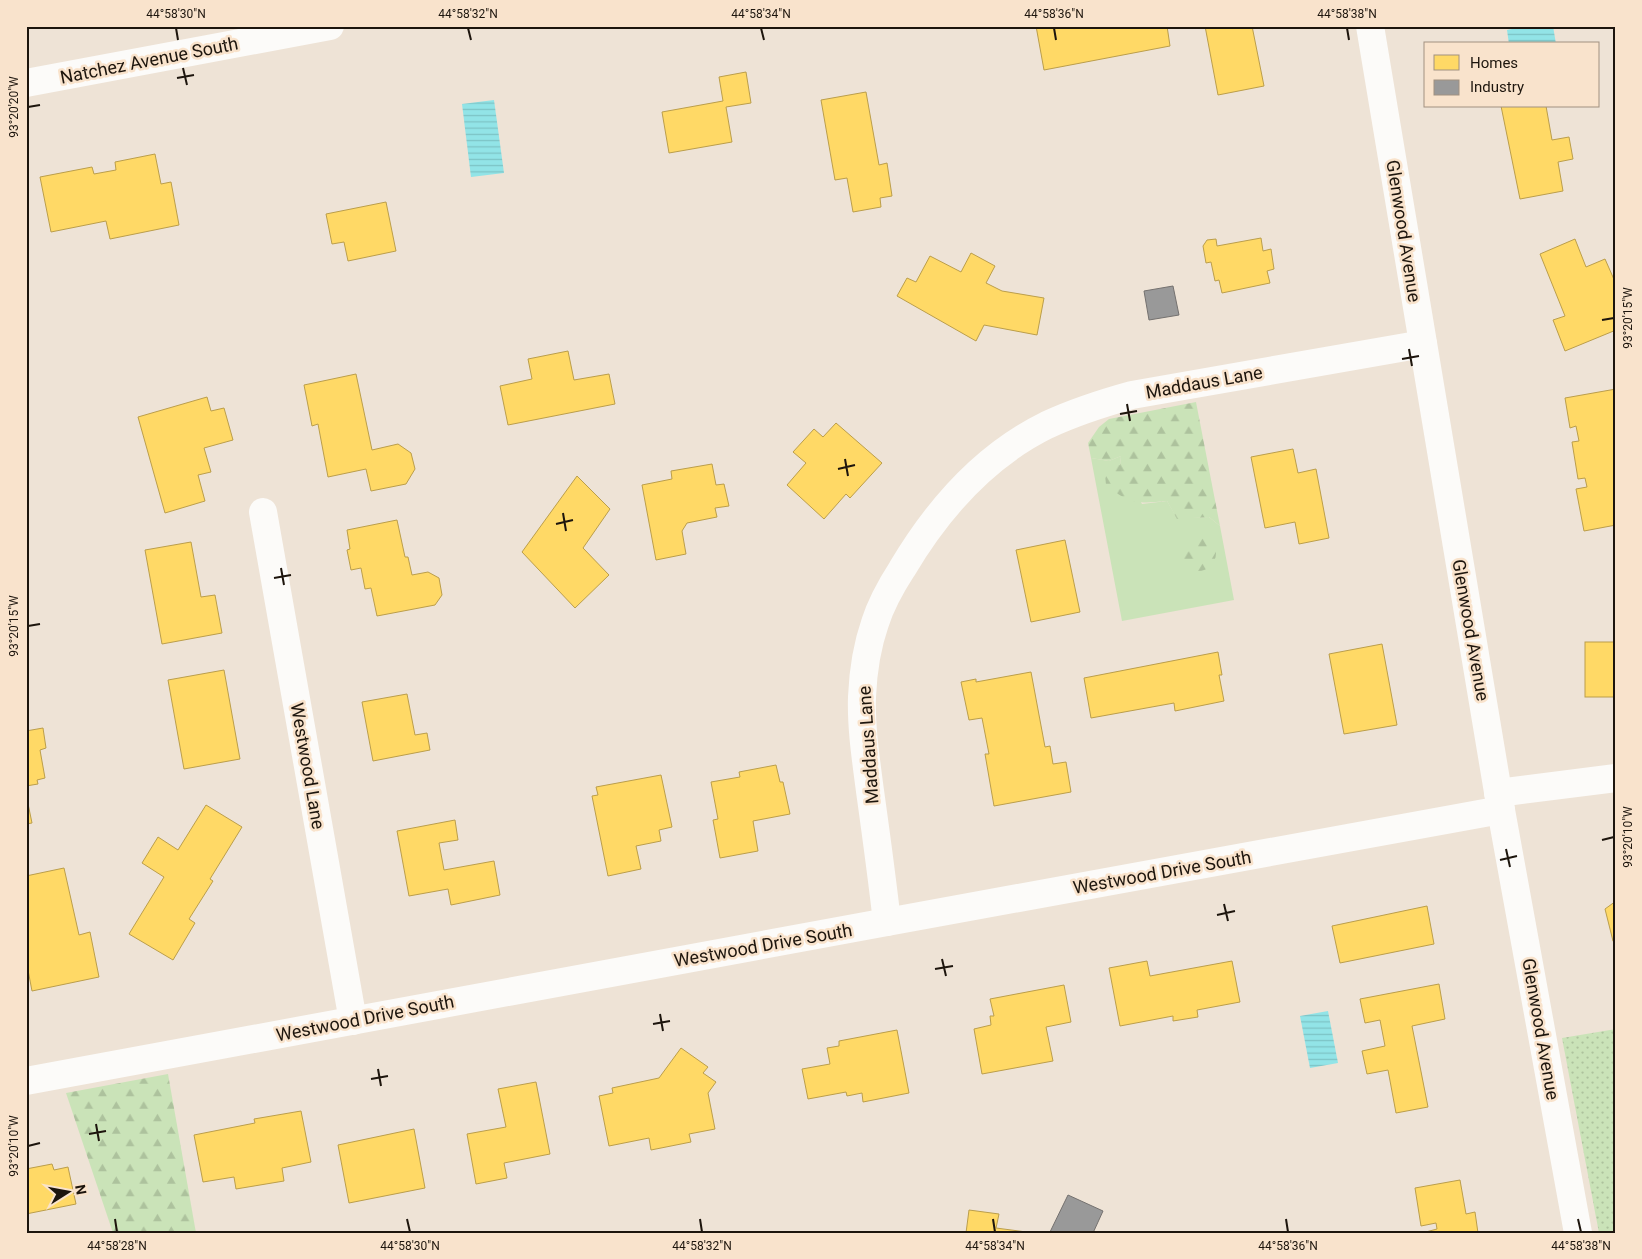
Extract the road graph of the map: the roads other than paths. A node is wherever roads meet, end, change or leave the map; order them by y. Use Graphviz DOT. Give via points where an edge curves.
graph roads {
  1 [pos="330,26"];
  2 [pos="1370,26"];
  3 [pos="26,83"];
  4 [pos="1423,344"];
  5 [pos="264,512"];
  6 [pos="1616,778"];
  7 [pos="1499,802"];
  8 [pos="888,922"];
  9 [pos="353,1020"];
  10 [pos="26,1081"];
  11 [pos="1578,1233"];
  1 -- 3 [label="street, Natchez Avenue South"];
  2 -- 4 [label="street, Glenwood Avenue"];
  4 -- 7 [label="street, Glenwood Avenue"];
  4 -- 8 [label="street, Maddaus Lane" via="1132,395 1098,404 1046,426 1019,442 989,463 961,489 932,522 888,592 875,622 865,662 862,698 865,749"];
  5 -- 9 [label="street, Westwood Lane"];
  6 -- 7 [label="street, Westwood Drive South"];
  7 -- 8 [label="street, Westwood Drive South"];
  7 -- 11 [label="street, Glenwood Avenue"];
  8 -- 9 [label="street, Westwood Drive South"];
  9 -- 10 [label="street, Westwood Drive South"];
}
